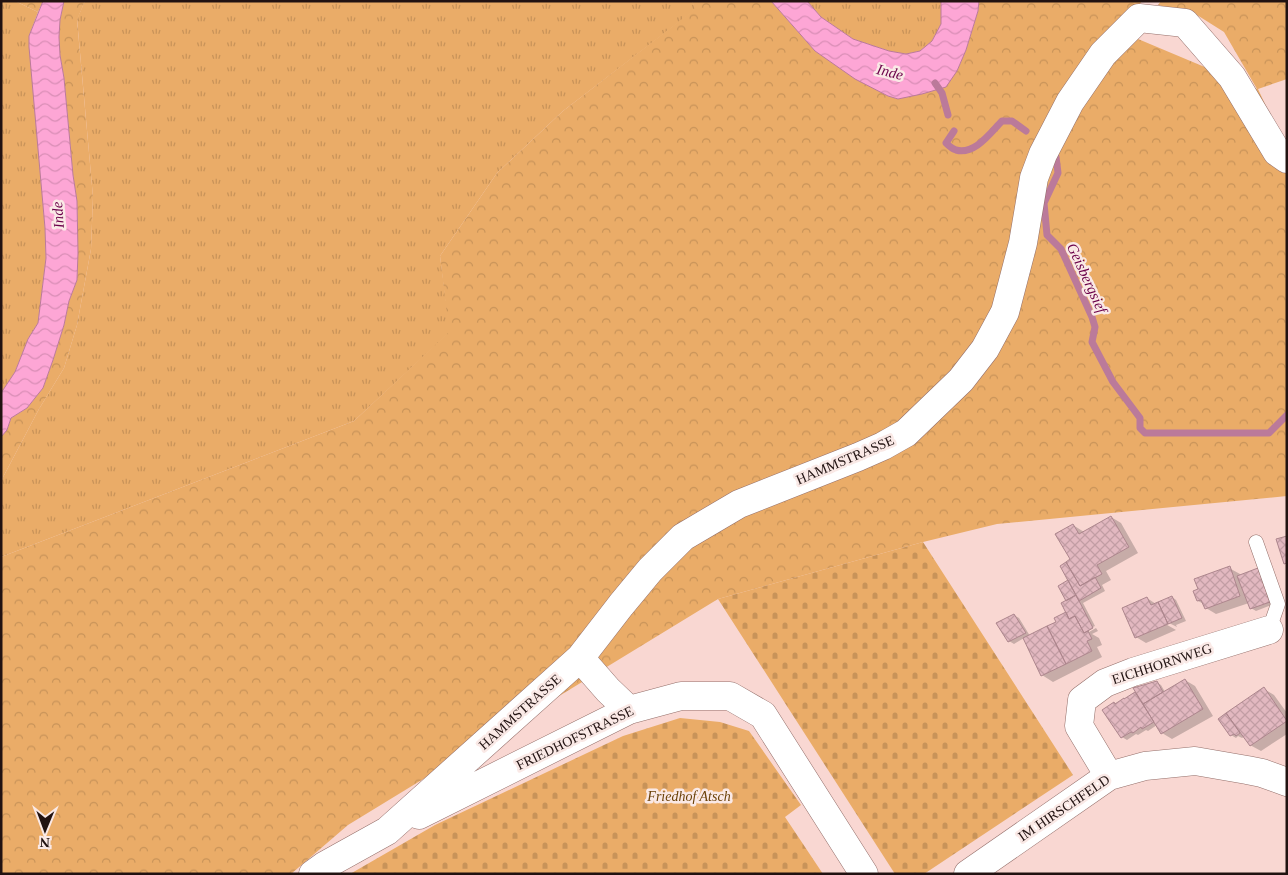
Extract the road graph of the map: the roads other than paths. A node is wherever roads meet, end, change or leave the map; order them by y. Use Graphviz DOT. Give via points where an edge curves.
graph roads {
  1 [pos="1287,159"];
  2 [pos="1256,542"];
  3 [pos="1269,630"];
  4 [pos="580,658"];
  5 [pos="629,710"];
  6 [pos="1109,776"];
  7 [pos="1287,782"];
  8 [pos="387,831"];
  9 [pos="313,874"];
  10 [pos="864,874"];
  11 [pos="968,874"];
  1 -- 4 [label="street, HAMMSTRASSE" via="1277,152 1232,77 1185,23 1139,18 1103,54 1070,102 1043,154 1034,178 1023,243 1005,312 985,349 961,380 906,433 883,446 739,504 683,536 650,570"];
  2 -- 3 [label="lane" via="1278,604"];
  3 -- 6 [label="street, EICHHORNWEG" via="1105,682 1082,700 1079,726"];
  4 -- 5 [label="street"];
  4 -- 8 [label="street, HAMMSTRASSE"];
  5 -- 8 [label="street, FRIEDHOFSTRASSE"];
  5 -- 10 [label="street, FRIEDHOFSTRASSE" via="681,696 730,696 762,715"];
  6 -- 7 [label="street, IM HIRSCHFELD" via="1146,766 1195,761 1262,773"];
  6 -- 11 [label="street, IM HIRSCHFELD"];
  8 -- 9 [label="street, HAMMSTRASSE"];
}
